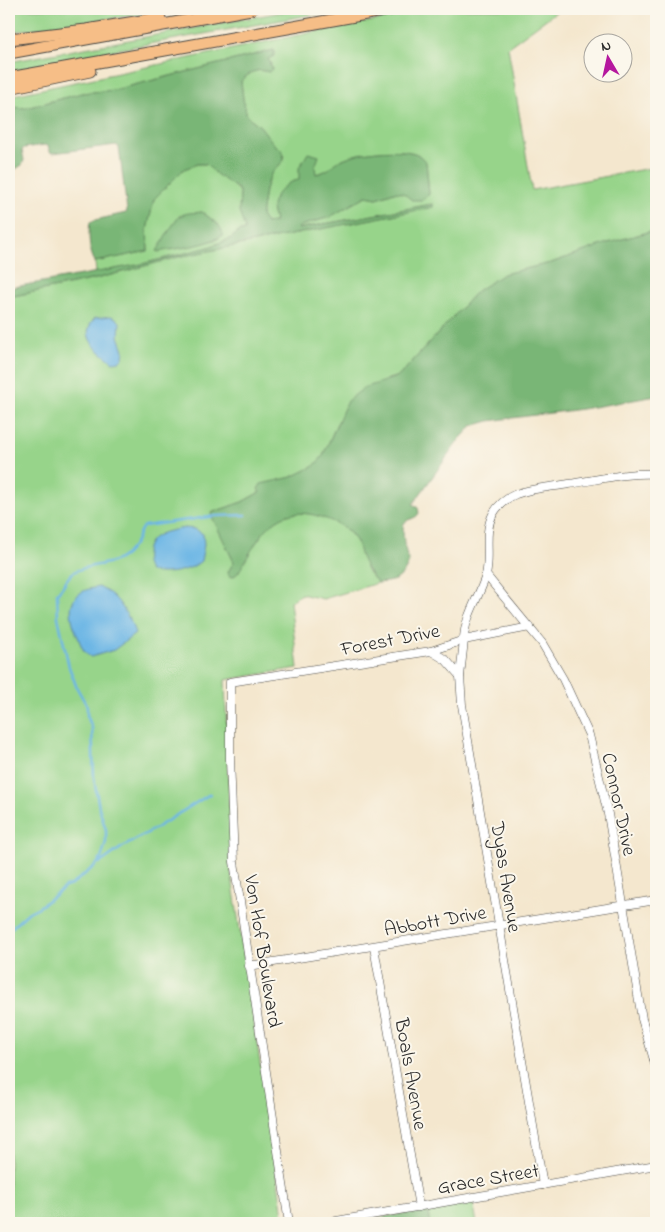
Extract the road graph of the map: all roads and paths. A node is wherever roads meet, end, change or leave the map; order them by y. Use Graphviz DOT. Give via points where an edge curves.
graph roads {
  1 [pos="214,9"];
  2 [pos="251,9"];
  3 [pos="394,9"];
  4 [pos="258,34"];
  5 [pos="9,39"];
  6 [pos="9,53"];
  7 [pos="9,78"];
  8 [pos="9,88"];
  9 [pos="656,474"];
  10 [pos="486,575"];
  11 [pos="530,627"];
  12 [pos="464,640"];
  13 [pos="432,651"];
  14 [pos="460,676"];
  15 [pos="230,682"];
  16 [pos="656,900"];
  17 [pos="623,905"];
  18 [pos="498,925"];
  19 [pos="374,947"];
  20 [pos="249,966"];
  21 [pos="656,1067"];
  22 [pos="656,1165"];
  23 [pos="543,1185"];
  24 [pos="418,1207"];
  25 [pos="289,1223"];
  26 [pos="324,1223"];
  1 -- 5 [label="highway"];
  2 -- 6 [label="highway"];
  3 -- 4 [label="highway"];
  4 -- 7 [label="highway"];
  4 -- 8 [label="highway"];
  9 -- 10 [label="street, Forest Drive" via="534,490 509,498 498,507 490,521"];
  10 -- 11 [label="street, Connor Drive"];
  10 -- 12 [label="street, Forest Drive" via="466,626"];
  11 -- 12 [label="street"];
  11 -- 17 [label="street, Connor Drive" via="563,679 589,735 608,814"];
  12 -- 13 [label="street, Forest Drive"];
  12 -- 14 [label="street, Dyas Avenue"];
  13 -- 14 [label="street" via="446,660"];
  13 -- 15 [label="street, Forest Drive"];
  14 -- 18 [label="street, Dyas Avenue"];
  15 -- 20 [label="street, Von Hof Boulevard" via="234,862"];
  16 -- 17 [label="street, Abbott Drive"];
  17 -- 18 [label="street, Abbott Drive"];
  17 -- 21 [label="street, Connor Drive" via="642,1019"];
  18 -- 19 [label="street, Abbott Drive"];
  18 -- 23 [label="street, Dyas Avenue"];
  19 -- 20 [label="street, Abbott Drive"];
  19 -- 24 [label="street, Boals Avenue"];
  20 -- 25 [label="street, Von Hof Boulevard"];
  22 -- 23 [label="street, Grace Street"];
  23 -- 24 [label="street, Grace Street"];
  24 -- 26 [label="street, Grace Street"];
}
